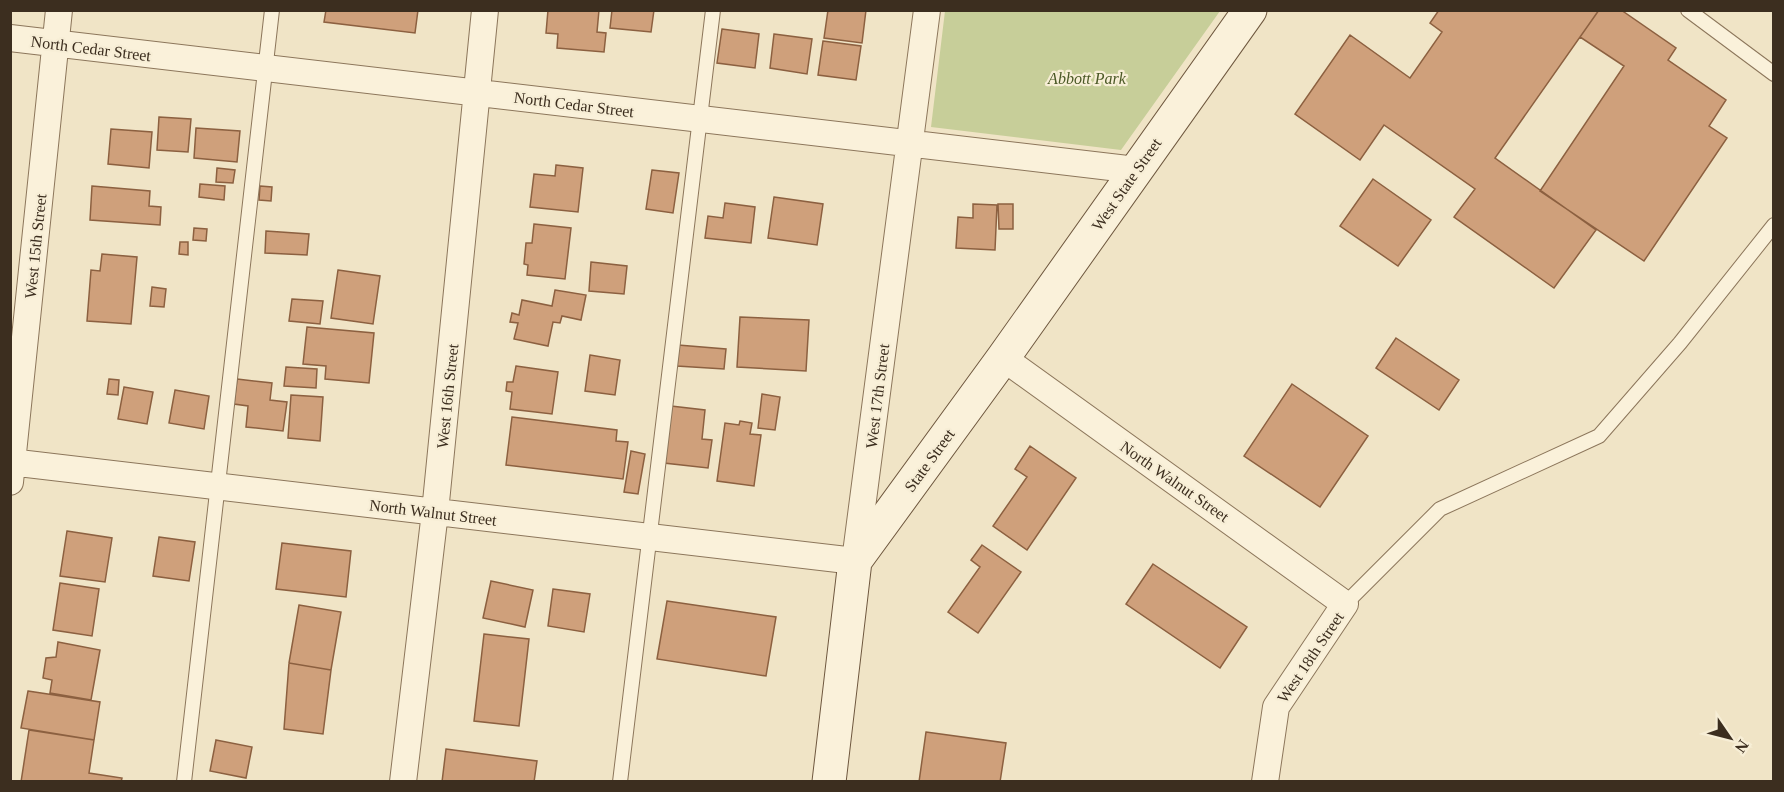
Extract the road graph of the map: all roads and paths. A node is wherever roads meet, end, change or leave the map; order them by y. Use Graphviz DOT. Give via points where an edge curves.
graph roads {
  1 [pos="59,10"];
  2 [pos="272,10"];
  3 [pos="485,10"];
  4 [pos="713,10"];
  5 [pos="927,10"];
  6 [pos="1250,10"];
  7 [pos="1688,10"];
  8 [pos="10,39"];
  9 [pos="56,44"];
  10 [pos="265,68"];
  11 [pos="1773,74"];
  12 [pos="477,93"];
  13 [pos="700,119"];
  14 [pos="910,144"];
  15 [pos="1137,170"];
  16 [pos="1773,225"];
  17 [pos="1003,358"];
  18 [pos="11,469"];
  19 [pos="219,487"];
  20 [pos="435,512"];
  21 [pos="650,537"];
  22 [pos="855,561"];
  23 [pos="1346,604"];
  24 [pos="184,782"];
  25 [pos="403,782"];
  26 [pos="620,782"];
  27 [pos="829,782"];
  28 [pos="1265,782"];
  1 -- 9 [label="street, West 15th Street"];
  2 -- 10 [label="lane"];
  3 -- 12 [label="street, West 16th Street"];
  4 -- 13 [label="lane"];
  5 -- 14 [label="street, West 17th Street"];
  6 -- 15 [label="street, West State Street"];
  7 -- 11 [label="lane"];
  8 -- 9 [label="street, North Cedar Street"];
  9 -- 10 [label="street, North Cedar Street"];
  9 -- 18 [label="street, West 15th Street"];
  10 -- 12 [label="street, North Cedar Street"];
  10 -- 19 [label="lane"];
  12 -- 13 [label="street, North Cedar Street"];
  12 -- 20 [label="street, West 16th Street"];
  13 -- 14 [label="street, North Cedar Street"];
  13 -- 21 [label="lane"];
  14 -- 15 [label="street, North Cedar Street"];
  14 -- 22 [label="street, West 17th Street"];
  15 -- 17 [label="street, West State Street"];
  16 -- 23 [label="lane" via="1680,343 1599,436 1440,509"];
  17 -- 22 [label="street, State Street"];
  17 -- 23 [label="street, North Walnut Street"];
  18 -- 19 [label="street, North Walnut Street"];
  19 -- 20 [label="street, North Walnut Street"];
  19 -- 24 [label="lane"];
  20 -- 21 [label="street, North Walnut Street"];
  20 -- 25 [label="street, West 16th Street"];
  21 -- 22 [label="street, North Walnut Street"];
  21 -- 26 [label="lane"];
  22 -- 27 [label="street, West 17th Street"];
  23 -- 28 [label="street, West 18th Street" via="1276,707"];
}
